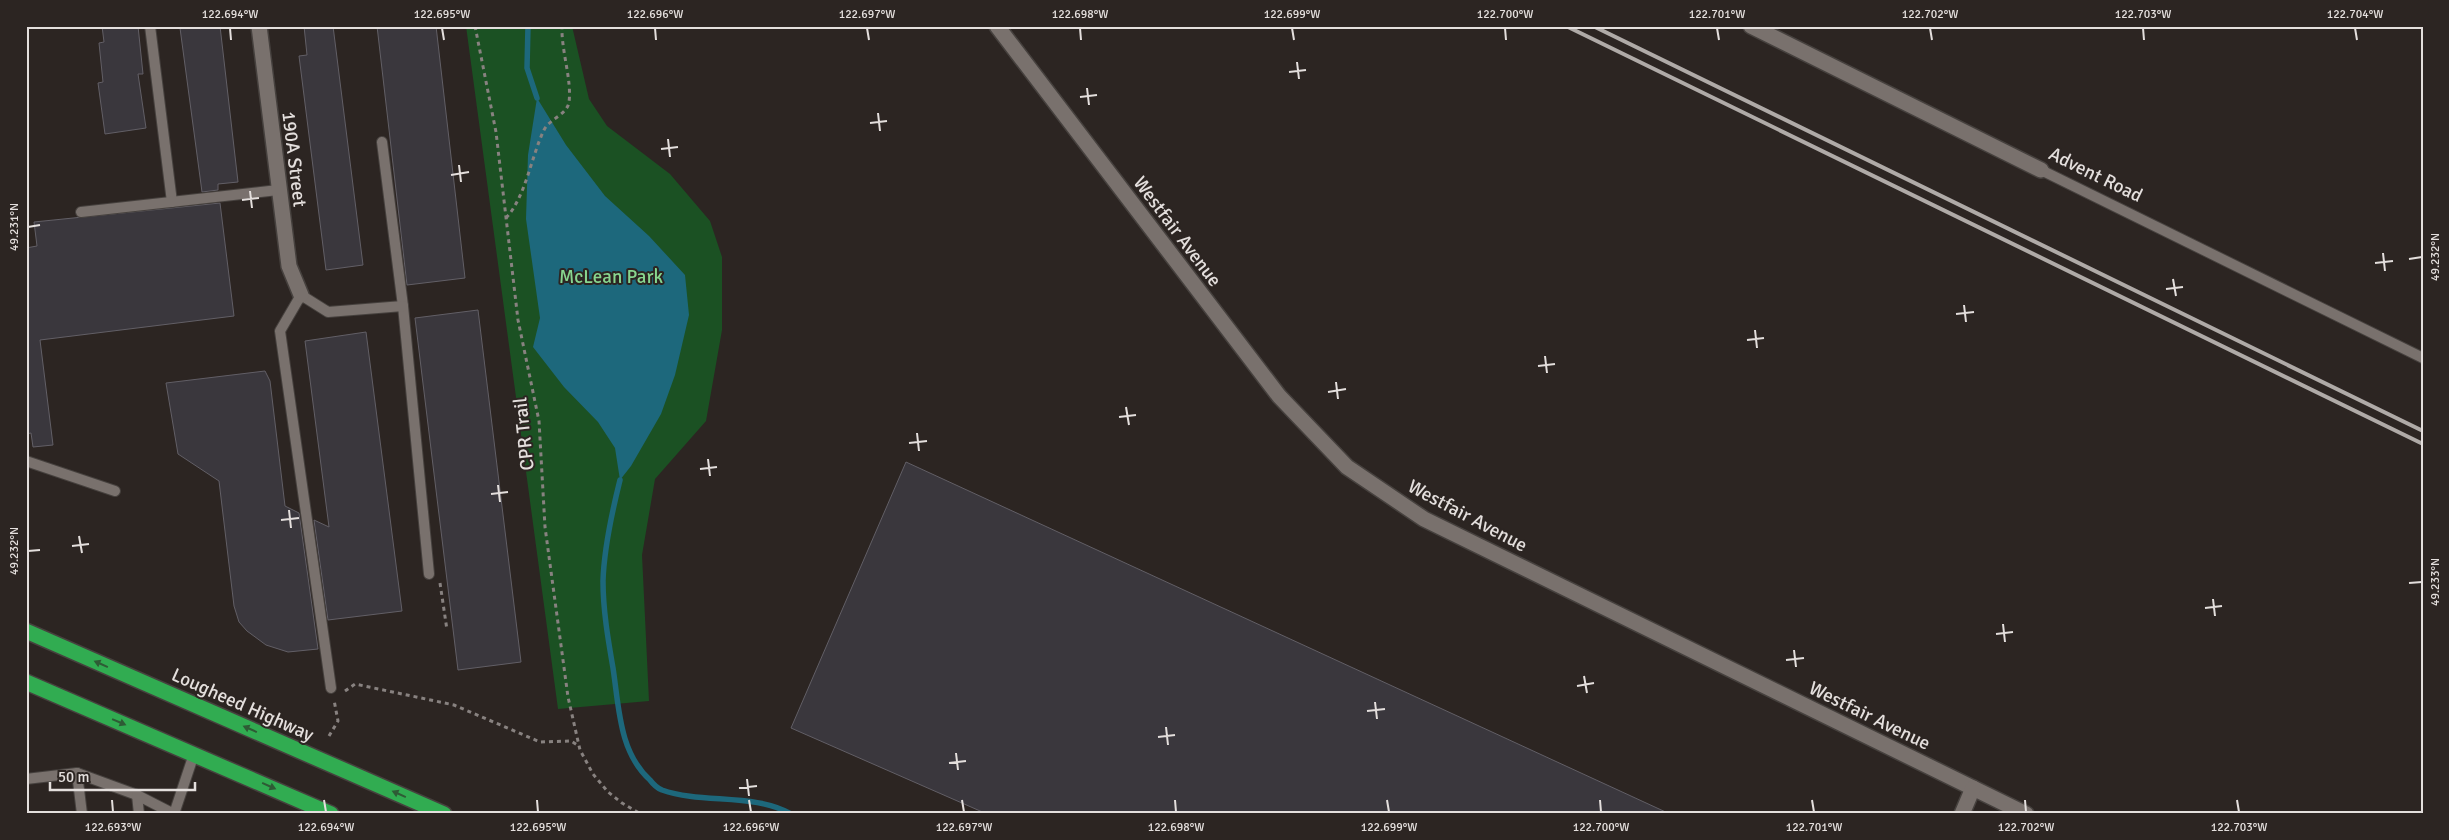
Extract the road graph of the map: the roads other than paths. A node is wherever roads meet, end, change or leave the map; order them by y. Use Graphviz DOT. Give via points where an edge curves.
graph roads {
  1 [pos="150,26"];
  2 [pos="259,26"];
  3 [pos="997,26"];
  4 [pos="1751,26"];
  5 [pos="382,142"];
  6 [pos="2041,170"];
  7 [pos="278,190"];
  8 [pos="172,202"];
  9 [pos="81,212"];
  10 [pos="302,295"];
  11 [pos="403,306"];
  12 [pos="2423,358"];
  13 [pos="26,461"];
  14 [pos="115,491"];
  15 [pos="429,574"];
  16 [pos="26,631"];
  17 [pos="26,682"];
  18 [pos="331,688"];
  19 [pos="194,754"];
  20 [pos="77,773"];
  21 [pos="26,779"];
  22 [pos="1973,788"];
  23 [pos="137,795"];
  24 [pos="82,814"];
  25 [pos="139,814"];
  26 [pos="174,814"];
  27 [pos="332,814"];
  28 [pos="444,814"];
  29 [pos="1962,814"];
  30 [pos="2026,814"];
  1 -- 8 [label="lane"];
  2 -- 7 [label="street, 190A Street"];
  3 -- 22 [label="street, Westfair Avenue" via="1279,396 1347,467 1424,519"];
  4 -- 6 [label="street, Advent Road"];
  5 -- 11 [label="lane"];
  6 -- 12 [label="lane, Advent Road"];
  7 -- 8 [label="lane"];
  7 -- 10 [label="street, 190A Street" via="289,266"];
  8 -- 9 [label="lane"];
  10 -- 11 [label="lane" via="328,312"];
  10 -- 18 [label="lane" via="280,331"];
  11 -- 15 [label="lane"];
  13 -- 14 [label="lane"];
  28 -- 16 [label="highway, Lougheed Highway, one-way"];
  17 -- 19 [label="highway, one-way"];
  19 -- 26 [label="lane"];
  19 -- 27 [label="highway, one-way"];
  20 -- 21 [label="lane"];
  20 -- 23 [label="lane"];
  20 -- 24 [label="lane"];
  22 -- 29 [label="street"];
  22 -- 30 [label="street, Westfair Avenue"];
  23 -- 25 [label="lane"];
  23 -- 26 [label="lane"];
}
